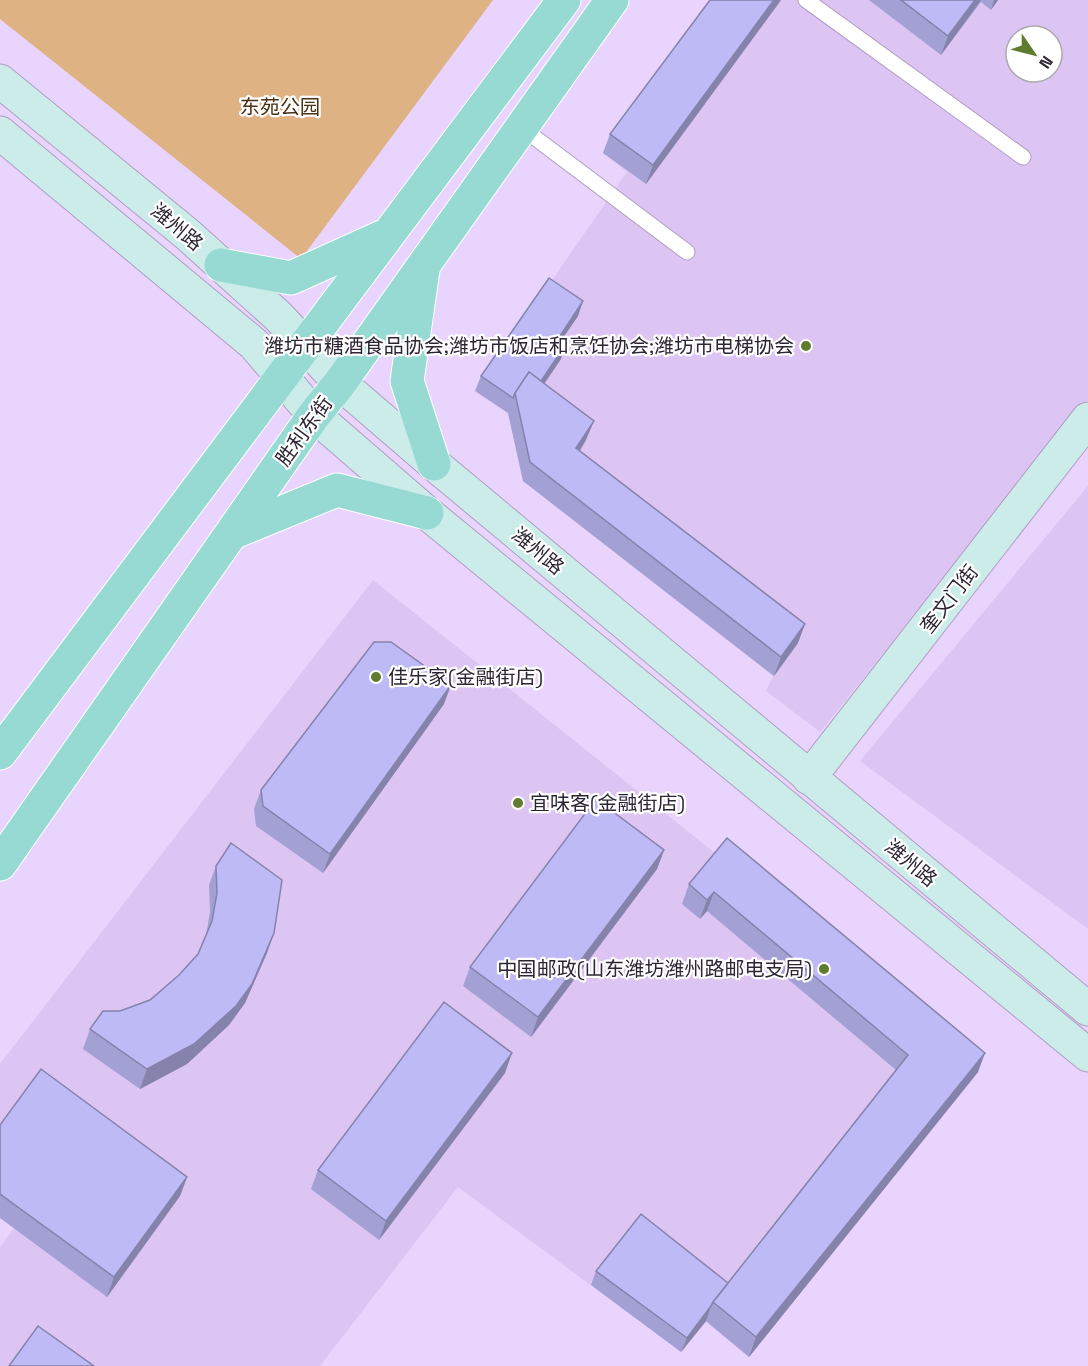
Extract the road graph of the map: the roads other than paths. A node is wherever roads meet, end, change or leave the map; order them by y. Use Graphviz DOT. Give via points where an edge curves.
graph roads {
  1 [pos="564,0"];
  2 [pos="612,0"];
  3 [pos="806,0"];
  4 [pos="0,81"];
  5 [pos="522,128"];
  6 [pos="0,133"];
  7 [pos="1023,157"];
  8 [pos="386,235"];
  9 [pos="687,252"];
  10 [pos="221,265"];
  11 [pos="424,266"];
  12 [pos="304,344"];
  13 [pos="283,376"];
  14 [pos="340,383"];
  15 [pos="314,415"];
  16 [pos="1088,419"];
  17 [pos="434,464"];
  18 [pos="427,513"];
  19 [pos="232,532"];
  20 [pos="0,753"];
  21 [pos="809,778"];
  22 [pos="0,864"];
  23 [pos="1088,1010"];
  24 [pos="1088,1055"];
  1 -- 8 [label="main road"];
  2 -- 5 [label="main road, 胜利东街"];
  3 -- 7 [label="lane"];
  4 -- 10 [label="main road, 潍州路"];
  5 -- 9 [label="lane"];
  5 -- 11 [label="main road, 胜利东街"];
  6 -- 13 [label="main road, 潍州路" via="255,344"];
  8 -- 10 [label="main road" via="291,278"];
  8 -- 12 [label="main road"];
  10 -- 12 [label="main road, 潍州路"];
  11 -- 14 [label="main road, 胜利东街"];
  11 -- 17 [label="main road" via="407,381"];
  12 -- 13 [label="main road"];
  12 -- 14 [label="main road, 潍州路"];
  13 -- 15 [label="main road, 潍州路"];
  13 -- 20 [label="main road"];
  14 -- 15 [label="main road, 胜利东街"];
  14 -- 17 [label="main road, 潍州路"];
  15 -- 18 [label="main road, 潍州路"];
  15 -- 19 [label="main road, 胜利东街"];
  16 -- 21 [label="main road, 奎文门街"];
  17 -- 21 [label="main road, 潍州路"];
  18 -- 19 [label="main road" via="337,490"];
  18 -- 24 [label="main road, 潍州路"];
  19 -- 22 [label="main road, 胜利东街"];
  21 -- 23 [label="main road, 潍州路"];
}
